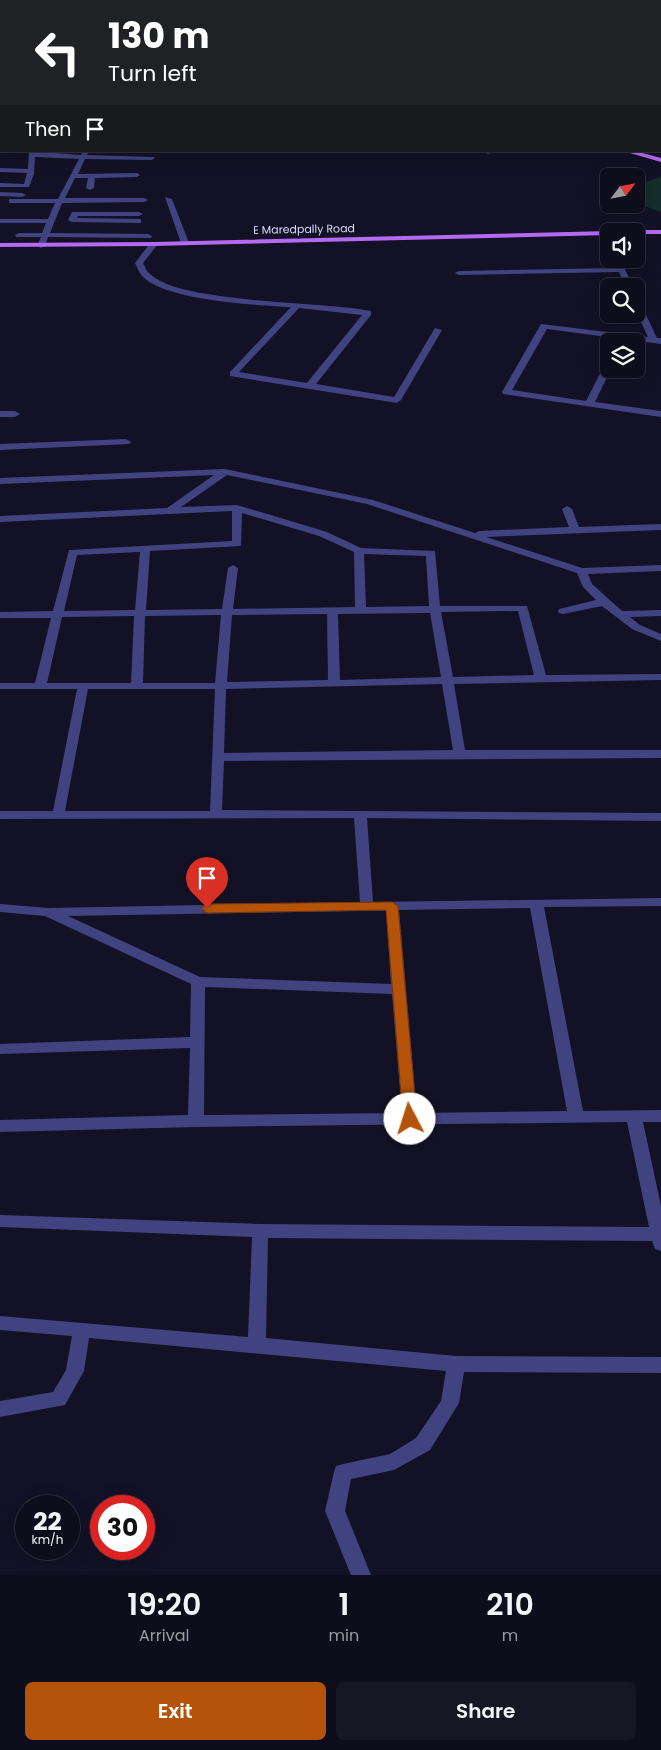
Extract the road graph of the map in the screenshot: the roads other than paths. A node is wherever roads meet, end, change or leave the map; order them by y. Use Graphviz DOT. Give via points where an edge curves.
graph roads {
  1 [pos="630,152"];
  2 [pos="32,153"];
  3 [pos="84,154"];
  4 [pos="116,157"];
  5 [pos="139,158"];
  6 [pos="152,158"];
  7 [pos="661,160"];
  8 [pos="0,170"];
  9 [pos="31,172"];
  10 [pos="113,175"];
  11 [pos="72,176"];
  12 [pos="92,176"];
  13 [pos="0,185"];
  14 [pos="24,186"];
  15 [pos="111,186"];
  16 [pos="90,188"];
  17 [pos="124,193"];
  18 [pos="0,194"];
  19 [pos="134,194"];
  20 [pos="38,195"];
  21 [pos="168,199"];
  22 [pos="12,200"];
  23 [pos="144,200"];
  24 [pos="54,214"];
  25 [pos="138,214"];
  26 [pos="2,218"];
  27 [pos="114,218"];
  28 [pos="147,232"];
  29 [pos="645,232"];
  30 [pos="661,232"];
  31 [pos="600,233"];
  32 [pos="19,235"];
  33 [pos="185,243"];
  34 [pos="154,244"];
  35 [pos="0,245"];
  36 [pos="41,246"];
  37 [pos="621,270"];
  38 [pos="459,273"];
  39 [pos="625,278"];
  40 [pos="296,305"];
  41 [pos="645,319"];
  42 [pos="438,330"];
  43 [pos="600,335"];
  44 [pos="657,341"];
  45 [pos="602,378"];
  46 [pos="309,386"];
  47 [pos="589,404"];
  48 [pos="0,414"];
  49 [pos="15,414"];
  50 [pos="661,414"];
  51 [pos="126,442"];
  52 [pos="0,447"];
  53 [pos="225,472"];
  54 [pos="0,481"];
  55 [pos="237,508"];
  56 [pos="567,509"];
  57 [pos="169,511"];
  58 [pos="0,519"];
  59 [pos="661,527"];
  60 [pos="575,530"];
  61 [pos="470,534"];
  62 [pos="145,548"];
  63 [pos="359,551"];
  64 [pos="233,568"];
  65 [pos="661,568"];
  66 [pos="581,570"];
  67 [pos="604,602"];
  68 [pos="435,608"];
  69 [pos="332,610"];
  70 [pos="361,610"];
  71 [pos="226,611"];
  72 [pos="563,611"];
  73 [pos="661,613"];
  74 [pos="57,614"];
  75 [pos="140,614"];
  76 [pos="620,614"];
  77 [pos="0,615"];
  78 [pos="661,638"];
  79 [pos="661,677"];
  80 [pos="541,678"];
  81 [pos="449,680"];
  82 [pos="334,684"];
  83 [pos="0,686"];
  84 [pos="40,686"];
  85 [pos="221,686"];
  86 [pos="83,687"];
  87 [pos="137,687"];
  88 [pos="460,754"];
  89 [pos="661,754"];
  90 [pos="217,757"];
  91 [pos="360,814"];
  92 [pos="0,815"];
  93 [pos="216,815"];
  94 [pos="58,816"];
  95 [pos="661,817"];
  96 [pos="661,902"];
  97 [pos="536,903"];
  98 [pos="392,906"];
  99 [pos="367,907"];
  100 [pos="0,908"];
  101 [pos="47,912"];
  102 [pos="198,982"];
  103 [pos="399,989"];
  104 [pos="197,1042"];
  105 [pos="0,1049"];
  106 [pos="634,1116"];
  107 [pos="661,1116"];
  108 [pos="576,1117"];
  109 [pos="410,1119"];
  110 [pos="196,1121"];
  111 [pos="0,1126"];
  112 [pos="0,1221"];
  113 [pos="260,1231"];
  114 [pos="660,1237"];
  115 [pos="0,1323"];
  116 [pos="82,1330"];
  117 [pos="257,1345"];
  118 [pos="456,1364"];
  119 [pos="661,1365"];
  120 [pos="0,1409"];
  121 [pos="361,1575"];
  1 -- 7 [label="main road"];
  2 -- 3 [label="street"];
  2 -- 9 [label="street"];
  3 -- 4 [label="street"];
  3 -- 11 [label="street"];
  4 -- 5 [label="street"];
  4 -- 10 [label="street"];
  5 -- 6 [label="street"];
  5 -- 10 [label="street" via="136,178"];
  8 -- 9 [label="street"];
  9 -- 14 [label="street" via="29,182"];
  10 -- 12 [label="street"];
  10 -- 15 [label="street"];
  11 -- 12 [label="street"];
  11 -- 24 [label="street"];
  12 -- 16 [label="street"];
  13 -- 14 [label="street"];
  14 -- 22 [label="street"];
  17 -- 19 [label="street"];
  17 -- 24 [label="street"];
  17 -- 27 [label="street"];
  18 -- 22 [label="street"];
  20 -- 22 [label="street"];
  21 -- 33 [label="street"];
  22 -- 24 [label="street"];
  23 -- 27 [label="street"];
  24 -- 26 [label="street"];
  24 -- 27 [label="street"];
  24 -- 27 [label="street"];
  24 -- 32 [label="street"];
  24 -- 36 [label="street"];
  25 -- 27 [label="street"];
  27 -- 28 [label="street"];
  29 -- 30 [label="main road"];
  31 -- 33 [label="main road, E Maredpally Road"];
  33 -- 34 [label="main road, E Maredpally Road"];
  34 -- 36 [label="main road, E Maredpally Road"];
  34 -- 40 [label="street" via="139,263 140,270 162,284 199,295"];
  35 -- 36 [label="main road, E Maredpally Road"];
  37 -- 38 [label="street"];
  37 -- 39 [label="street"];
  40 -- 46 [label="street" via="368,313"];
  40 -- 46 [label="street" via="233,374"];
  41 -- 44 [label="street"];
  42 -- 46 [label="street" via="397,400"];
  43 -- 47 [label="street" via="544,326 506,392"];
  45 -- 47 [label="street"];
  47 -- 50 [label="street"];
  48 -- 49 [label="street"];
  51 -- 52 [label="street"];
  53 -- 54 [label="street"];
  53 -- 57 [label="street"];
  53 -- 61 [label="street" via="369,502"];
  55 -- 57 [label="street"];
  55 -- 62 [label="street" via="237,544"];
  55 -- 63 [label="street" via="323,534"];
  56 -- 60 [label="street"];
  57 -- 58 [label="street"];
  59 -- 60 [label="street"];
  60 -- 61 [label="street"];
  61 -- 66 [label="street"];
  62 -- 74 [label="street" via="73,552"];
  62 -- 75 [label="street"];
  63 -- 68 [label="street" via="431,553"];
  63 -- 70 [label="street"];
  64 -- 71 [label="street"];
  65 -- 66 [label="street"];
  66 -- 67 [label="street" via="587,585"];
  67 -- 72 [label="street"];
  67 -- 76 [label="street"];
  68 -- 70 [label="street"];
  68 -- 80 [label="street" via="523,608"];
  68 -- 81 [label="street"];
  69 -- 70 [label="street"];
  69 -- 71 [label="street"];
  69 -- 82 [label="street"];
  71 -- 75 [label="street"];
  71 -- 85 [label="street"];
  73 -- 76 [label="street"];
  74 -- 75 [label="street"];
  74 -- 77 [label="street"];
  74 -- 84 [label="street"];
  75 -- 87 [label="street"];
  76 -- 78 [label="street" via="636,627"];
  79 -- 80 [label="street"];
  80 -- 81 [label="street"];
  81 -- 82 [label="street"];
  81 -- 88 [label="street"];
  82 -- 85 [label="street"];
  83 -- 84 [label="street"];
  84 -- 86 [label="street"];
  85 -- 87 [label="street"];
  85 -- 90 [label="street"];
  86 -- 87 [label="street"];
  86 -- 94 [label="street"];
  88 -- 89 [label="street"];
  88 -- 90 [label="street"];
  90 -- 93 [label="street"];
  91 -- 93 [label="street"];
  91 -- 95 [label="street"];
  91 -- 99 [label="street"];
  92 -- 94 [label="street"];
  93 -- 94 [label="street"];
  96 -- 97 [label="street"];
  97 -- 98 [label="street"];
  97 -- 108 [label="street"];
  98 -- 99 [label="street"];
  98 -- 103 [label="street"];
  99 -- 101 [label="street"];
  100 -- 101 [label="street"];
  101 -- 102 [label="street"];
  102 -- 103 [label="street"];
  102 -- 104 [label="street"];
  103 -- 109 [label="street"];
  104 -- 105 [label="street"];
  104 -- 110 [label="street"];
  106 -- 107 [label="street"];
  106 -- 108 [label="street"];
  106 -- 114 [label="street"];
  108 -- 109 [label="street"];
  109 -- 110 [label="street"];
  110 -- 111 [label="street"];
  112 -- 113 [label="street"];
  113 -- 114 [label="street"];
  113 -- 117 [label="street"];
  115 -- 116 [label="street"];
  116 -- 117 [label="street"];
  116 -- 120 [label="street" via="75,1371 59,1399"];
  117 -- 118 [label="street"];
  118 -- 119 [label="street"];
  118 -- 121 [label="street" via="450,1403 423,1444 394,1462 343,1472 335,1511"];
}
